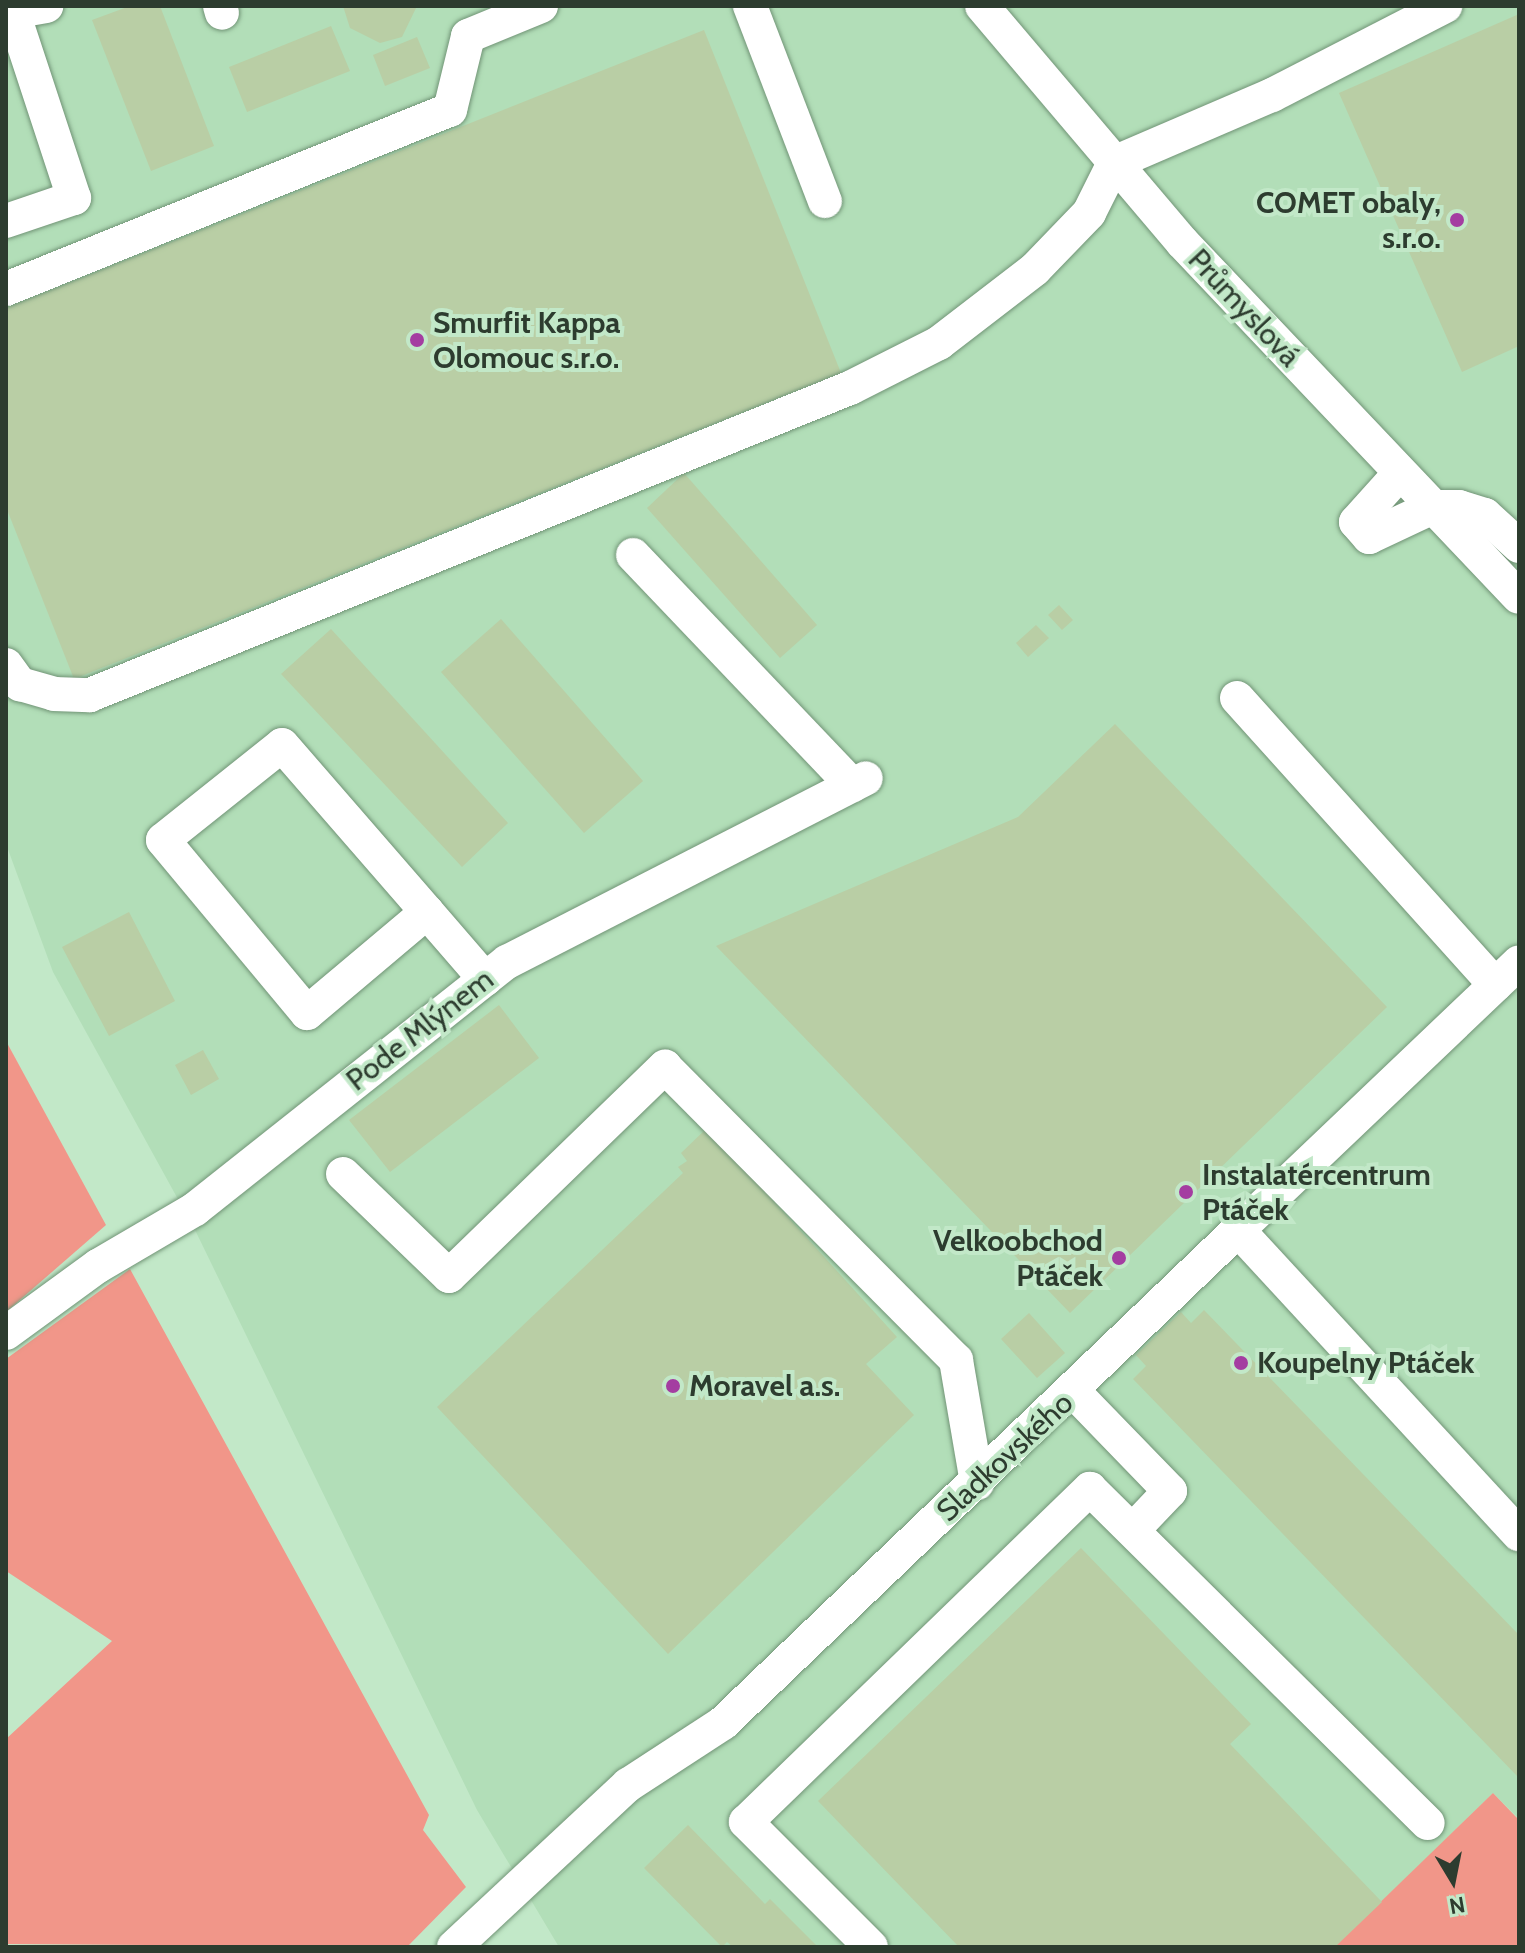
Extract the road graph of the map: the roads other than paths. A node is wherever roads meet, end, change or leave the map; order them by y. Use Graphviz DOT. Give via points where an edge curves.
graph roads {
  1 [pos="46,6"];
  2 [pos="541,6"];
  3 [pos="750,6"];
  4 [pos="982,6"];
  5 [pos="1445,6"];
  6 [pos="10,12"];
  7 [pos="1114,163"];
  8 [pos="825,201"];
  9 [pos="6,221"];
  10 [pos="6,289"];
  11 [pos="1400,473"];
  12 [pos="1433,507"];
  13 [pos="1519,546"];
  14 [pos="633,555"];
  15 [pos="1519,597"];
  16 [pos="6,665"];
  17 [pos="1237,698"];
  18 [pos="427,912"];
  19 [pos="1507,974"];
  20 [pos="485,979"];
  21 [pos="343,1174"];
  22 [pos="1238,1230"];
  23 [pos="6,1333"];
  24 [pos="1074,1392"];
  25 [pos="977,1483"];
  26 [pos="1513,1516"];
  27 [pos="1133,1530"];
  28 [pos="1428,1823"];
  29 [pos="454,1947"];
  30 [pos="871,1947"];
  1 -- 6 [label="street"];
  2 -- 10 [label="street" via="468,36 450,110"];
  3 -- 8 [label="street"];
  4 -- 7 [label="street, Průmyslová"];
  5 -- 7 [label="street" via="1272,95"];
  6 -- 9 [label="street" via="74,198"];
  7 -- 11 [label="street, Průmyslová"];
  7 -- 16 [label="street" via="1089,213 1035,269 939,343 850,388 90,695 54,694 20,684"];
  11 -- 12 [label="street, Průmyslová"];
  11 -- 12 [label="street" via="1356,522 1369,537"];
  12 -- 13 [label="street" via="1472,509"];
  12 -- 15 [label="street, Průmyslová"];
  14 -- 20 [label="street, Pode Mlýnem" via="859,781 507,962"];
  17 -- 19 [label="street"];
  18 -- 18 [label="street" via="307,1013 163,840 282,745"];
  18 -- 20 [label="street"];
  19 -- 22 [label="street, Sladkovského"];
  20 -- 23 [label="street, Pode Mlýnem" via="195,1209 98,1266"];
  21 -- 25 [label="street" via="449,1276 665,1067 956,1360"];
  22 -- 24 [label="street, Sladkovského"];
  22 -- 26 [label="street"];
  24 -- 25 [label="street, Sladkovského"];
  24 -- 27 [label="street" via="1170,1491"];
  25 -- 29 [label="street, Sladkovského" via="723,1723 628,1785"];
  27 -- 28 [label="street"];
  27 -- 30 [label="street" via="1090,1489 746,1822"];
}
